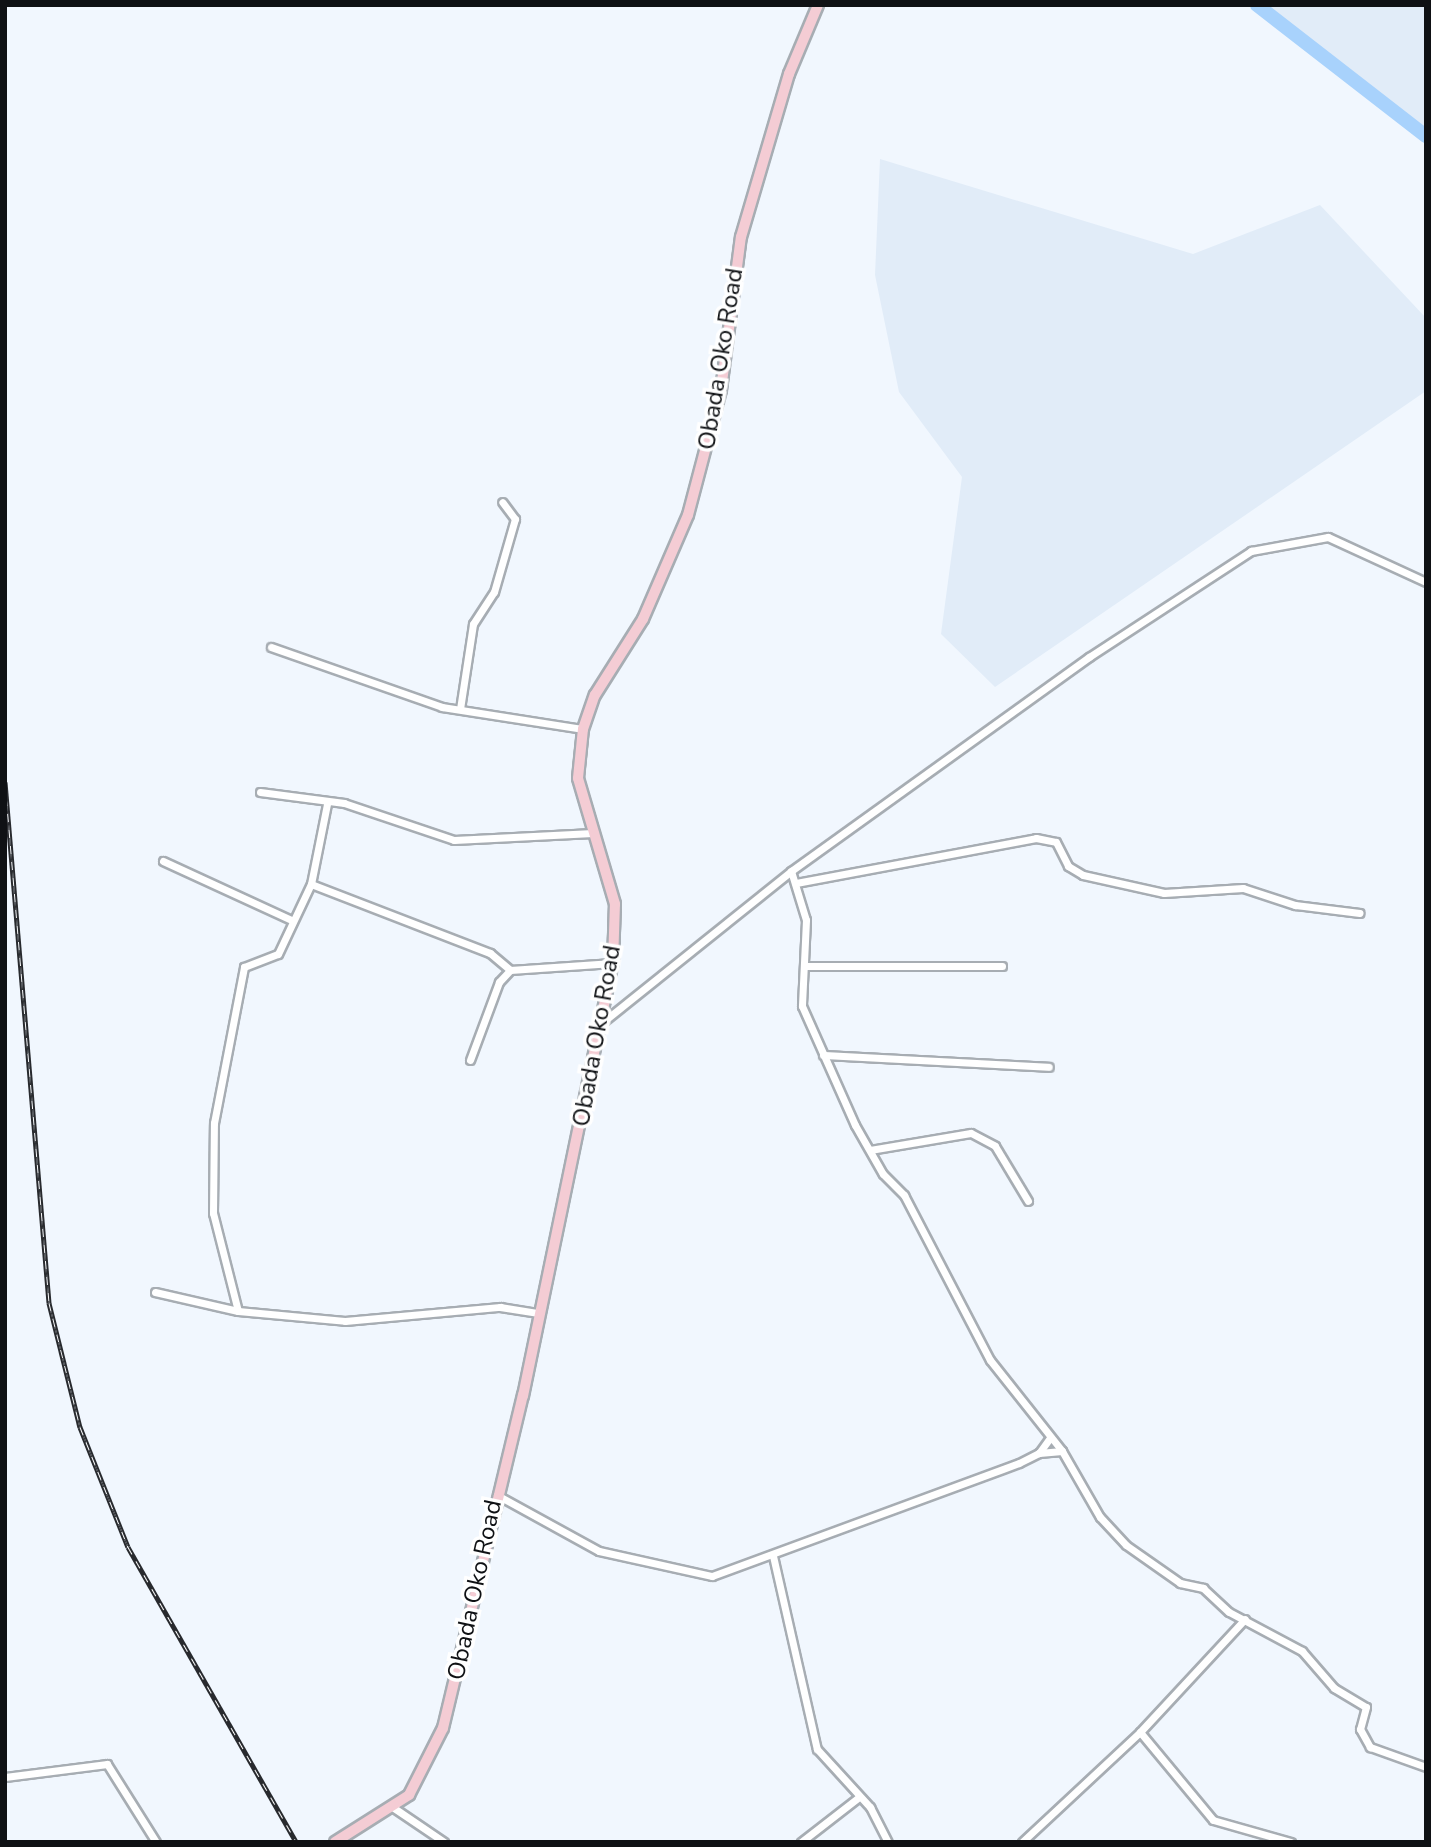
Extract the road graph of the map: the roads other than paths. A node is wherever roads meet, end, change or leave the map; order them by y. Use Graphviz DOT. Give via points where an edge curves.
graph roads {
  1 [pos="818,5"];
  2 [pos="502,502"];
  3 [pos="1426,582"];
  4 [pos="271,647"];
  5 [pos="460,709"];
  6 [pos="583,729"];
  7 [pos="260,792"];
  8 [pos="327,804"];
  9 [pos="593,833"];
  10 [pos="163,861"];
  11 [pos="791,870"];
  12 [pos="796,883"];
  13 [pos="311,884"];
  14 [pos="1360,913"];
  15 [pos="291,920"];
  16 [pos="613,963"];
  17 [pos="805,966"];
  18 [pos="1002,966"];
  19 [pos="510,970"];
  20 [pos="604,1021"];
  21 [pos="823,1055"];
  22 [pos="470,1060"];
  23 [pos="1049,1067"];
  24 [pos="870,1150"];
  25 [pos="1028,1201"];
  26 [pos="155,1292"];
  27 [pos="238,1311"];
  28 [pos="539,1313"];
  29 [pos="1051,1438"];
  30 [pos="1062,1451"];
  31 [pos="1039,1453"];
  32 [pos="496,1494"];
  33 [pos="773,1556"];
  34 [pos="1245,1619"];
  35 [pos="1140,1731"];
  36 [pos="1426,1767"];
  37 [pos="5,1777"];
  38 [pos="859,1797"];
  39 [pos="388,1804"];
  40 [pos="156,1842"];
  41 [pos="335,1842"];
  42 [pos="444,1842"];
  43 [pos="801,1842"];
  44 [pos="888,1842"];
  45 [pos="1022,1842"];
  46 [pos="1291,1842"];
  1 -- 6 [label="main road, Obada Oko Road" via="789,74 741,237 721,390 688,515 643,619 596,695"];
  2 -- 5 [label="street" via="515,519 494,592 472,624"];
  3 -- 11 [label="street" via="1328,537 1251,551 1089,657"];
  4 -- 5 [label="street"];
  5 -- 6 [label="street"];
  6 -- 9 [label="main road, Obada Oko Road" via="578,778"];
  7 -- 8 [label="street"];
  8 -- 9 [label="street" via="344,803 454,840"];
  8 -- 13 [label="street"];
  9 -- 16 [label="main road, Obada Oko Road" via="615,904"];
  10 -- 15 [label="street"];
  11 -- 12 [label="street"];
  11 -- 20 [label="street"];
  12 -- 14 [label="street" via="1036,838 1056,842 1068,866 1083,875 1164,893 1243,888 1295,905"];
  12 -- 17 [label="street" via="806,920"];
  13 -- 15 [label="street"];
  13 -- 19 [label="street" via="490,953"];
  15 -- 27 [label="street" via="274,959 244,967 212,1133 213,1213"];
  16 -- 19 [label="street"];
  16 -- 20 [label="main road, Obada Oko Road"];
  17 -- 18 [label="street"];
  17 -- 21 [label="street" via="802,1006"];
  19 -- 22 [label="street" via="499,982"];
  20 -- 28 [label="main road, Obada Oko Road"];
  21 -- 23 [label="street"];
  21 -- 24 [label="street"];
  24 -- 25 [label="street" via="971,1133 995,1146"];
  24 -- 29 [label="street" via="904,1195 990,1360"];
  26 -- 27 [label="street"];
  27 -- 28 [label="street" via="345,1321 500,1307"];
  28 -- 32 [label="main road, Obada Oko Road"];
  29 -- 30 [label="street"];
  29 -- 31 [label="street"];
  30 -- 31 [label="street"];
  30 -- 34 [label="street" via="1087,1499 1126,1545"];
  31 -- 33 [label="street"];
  32 -- 33 [label="street" via="599,1551 691,1574 724,1573"];
  32 -- 39 [label="main road, Obada Oko Road" via="443,1728 409,1795"];
  33 -- 38 [label="street" via="817,1749"];
  34 -- 35 [label="street"];
  34 -- 36 [label="street" via="1302,1651 1334,1688 1366,1707 1360,1729 1370,1746"];
  35 -- 45 [label="street"];
  35 -- 46 [label="street" via="1213,1820"];
  37 -- 40 [label="street" via="107,1764"];
  38 -- 43 [label="street"];
  38 -- 44 [label="street"];
  39 -- 41 [label="main road, Obada Oko Road"];
  39 -- 42 [label="street"];
}
